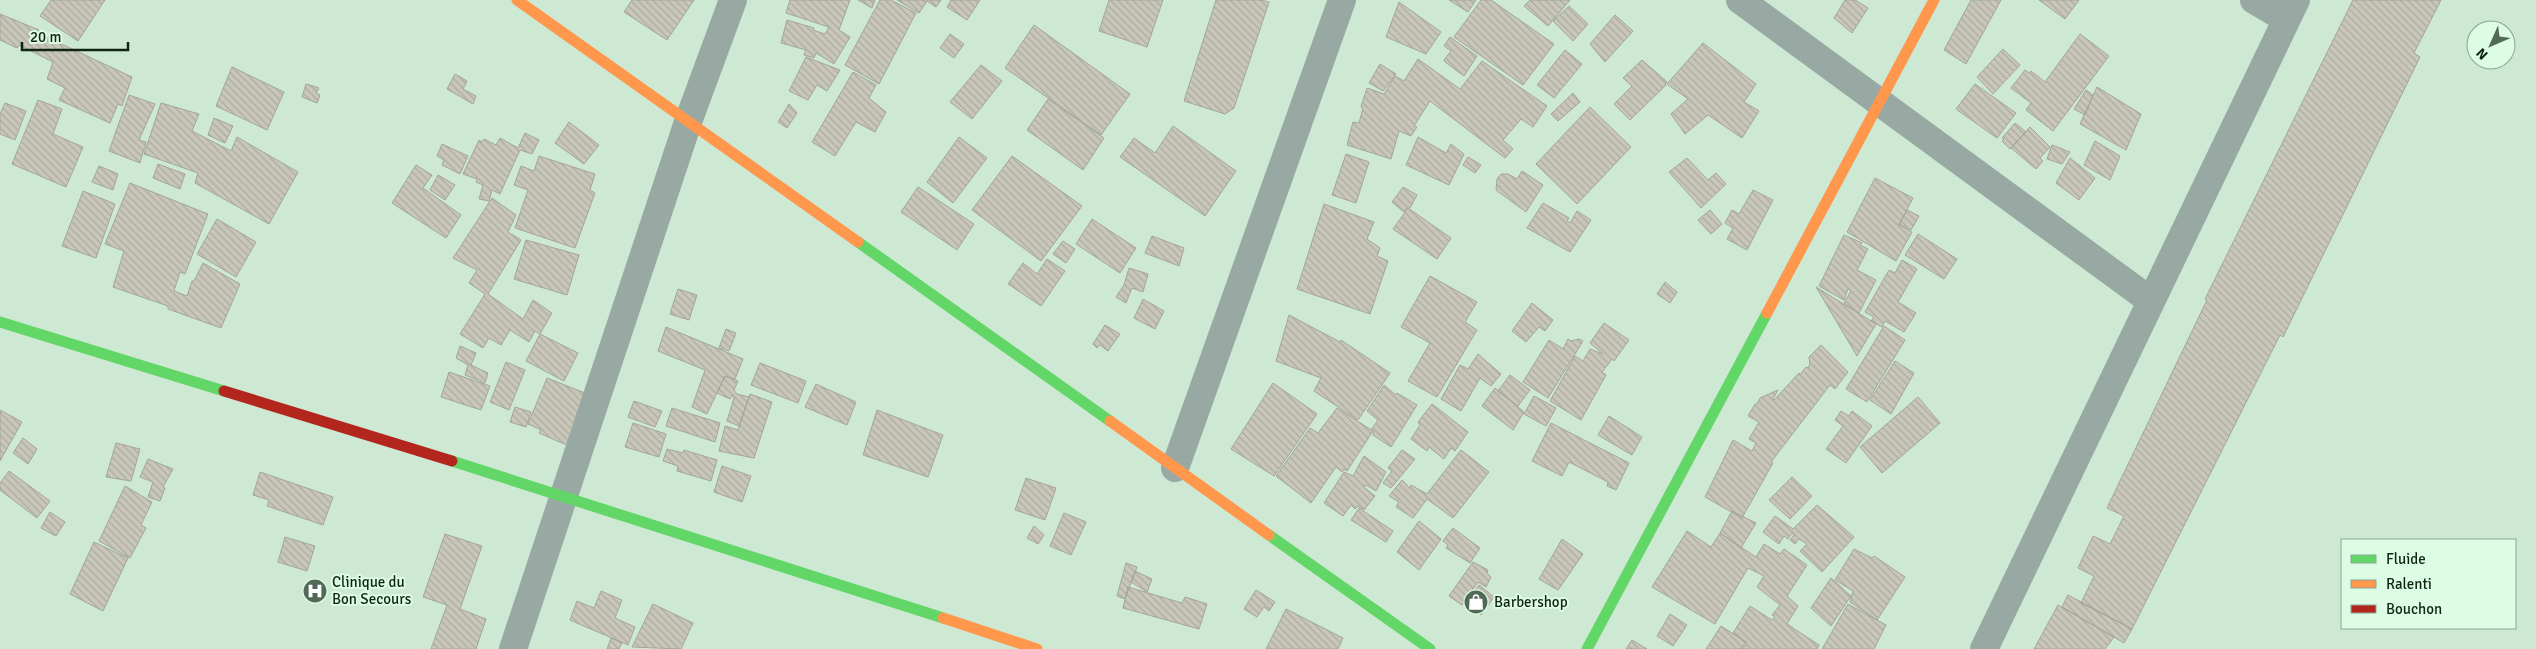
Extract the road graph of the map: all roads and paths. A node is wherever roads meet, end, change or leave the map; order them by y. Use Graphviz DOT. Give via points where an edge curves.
graph roads {
  1 [pos="517,0"];
  2 [pos="733,0"];
  3 [pos="1342,0"];
  4 [pos="1740,0"];
  5 [pos="1934,0"];
  6 [pos="2254,0"];
  7 [pos="2291,10"];
  8 [pos="1880,102"];
  9 [pos="688,122"];
  10 [pos="2151,301"];
  11 [pos="0,322"];
  12 [pos="1174,468"];
  13 [pos="564,495"];
  14 [pos="514,649"];
  15 [pos="1037,649"];
  16 [pos="1430,649"];
  17 [pos="1587,649"];
  18 [pos="1984,649"];
  1 -- 9 [label="street"];
  2 -- 9 [label="street"];
  3 -- 12 [label="street"];
  4 -- 8 [label="street"];
  5 -- 8 [label="street"];
  6 -- 7 [label="street"];
  7 -- 10 [label="street"];
  8 -- 10 [label="street"];
  8 -- 17 [label="street"];
  9 -- 12 [label="street"];
  9 -- 13 [label="street"];
  10 -- 18 [label="street"];
  11 -- 13 [label="street"];
  12 -- 16 [label="street"];
  13 -- 14 [label="street"];
  13 -- 15 [label="street"];
}
